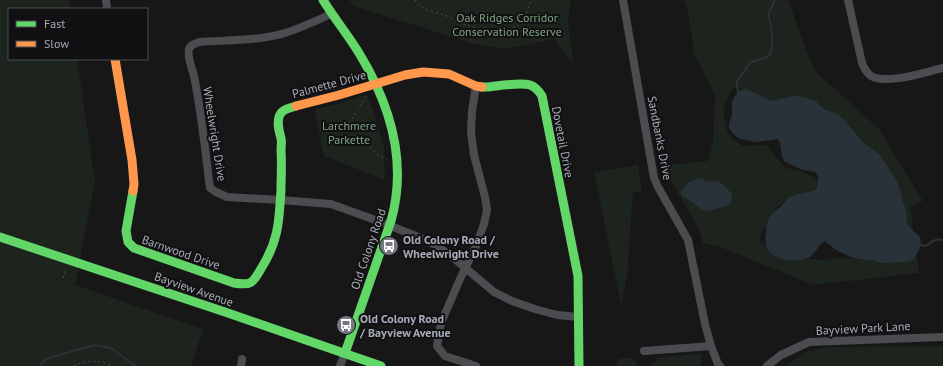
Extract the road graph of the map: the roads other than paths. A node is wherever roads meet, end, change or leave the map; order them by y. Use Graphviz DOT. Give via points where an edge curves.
graph roads {
  1 [pos="323,0"];
  2 [pos="623,0"];
  3 [pos="848,0"];
  4 [pos="331,14"];
  5 [pos="115,60"];
  6 [pos="943,68"];
  7 [pos="377,84"];
  8 [pos="476,86"];
  9 [pos="280,200"];
  10 [pos="390,226"];
  11 [pos="0,237"];
  12 [pos="465,268"];
  13 [pos="580,317"];
  14 [pos="943,336"];
  15 [pos="711,346"];
  16 [pos="644,351"];
  17 [pos="345,353"];
  18 [pos="340,366"];
  19 [pos="381,366"];
  20 [pos="476,366"];
  21 [pos="579,366"];
  22 [pos="720,366"];
  23 [pos="767,366"];
  1 -- 4 [label="street, Old Colony Road"];
  2 -- 15 [label="street, Sandbanks Drive" via="654,178 688,240 704,324"];
  3 -- 6 [label="street" via="862,63 872,76 892,80"];
  4 -- 7 [label="street, Old Colony Road"];
  4 -- 9 [label="street, Wheelwright Drive" via="284,33 254,39 199,42 192,45 189,50 210,188 227,197"];
  5 -- 9 [label="street, Barnwood Drive" via="132,160 134,184 126,231 128,242 134,248 245,285 254,281 275,241"];
  7 -- 8 [label="street, Dovetail Drive" via="423,72 449,74"];
  7 -- 9 [label="street, Palmette Drive" via="288,108 282,112 278,128 282,162"];
  7 -- 10 [label="street, Old Colony Road" via="389,112 398,164 395,205"];
  8 -- 12 [label="street" via="471,132 487,210 476,246"];
  8 -- 13 [label="street, Dovetail Drive" via="530,85 542,96 578,276"];
  9 -- 10 [label="street, Wheelwright Drive" via="331,204"];
  10 -- 12 [label="street, Wheelwright Drive" via="435,245"];
  10 -- 17 [label="street, Old Colony Road"];
  11 -- 17 [label="street, Bayview Avenue"];
  12 -- 13 [label="street, Wheelwright Drive" via="494,292 512,301 557,315"];
  12 -- 20 [label="street" via="440,323 437,346 445,356"];
  13 -- 21 [label="street, Dovetail Drive"];
  14 -- 23 [label="street, Bayview Park Lane" via="809,342 781,355"];
  15 -- 16 [label="street"];
  15 -- 22 [label="street, Sandbanks Drive"];
  17 -- 18 [label="street"];
  17 -- 19 [label="street, Bayview Avenue"];
}
